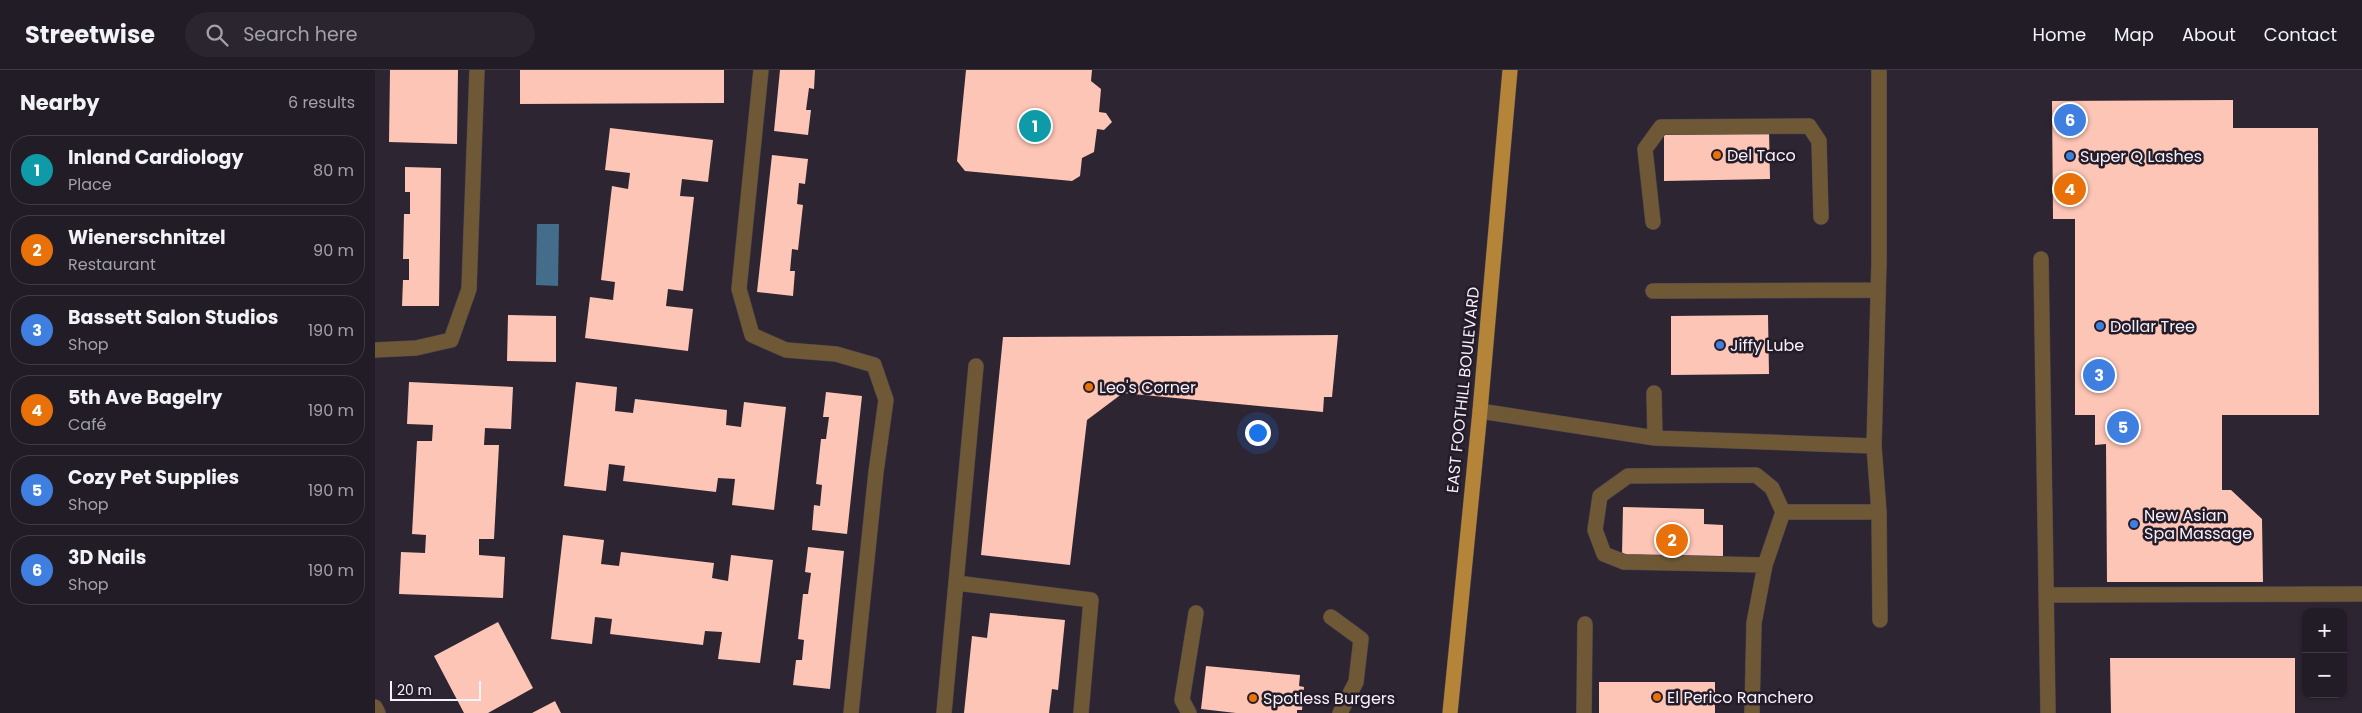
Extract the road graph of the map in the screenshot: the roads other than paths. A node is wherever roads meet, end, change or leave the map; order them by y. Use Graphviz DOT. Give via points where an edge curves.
graph roads {
  1 [pos="477,70"];
  2 [pos="761,70"];
  3 [pos="1510,70"];
  4 [pos="1879,70"];
  5 [pos="1821,217"];
  6 [pos="1653,222"];
  7 [pos="2041,259"];
  8 [pos="1878,290"];
  9 [pos="1653,291"];
  10 [pos="375,350"];
  11 [pos="976,366"];
  12 [pos="1654,393"];
  13 [pos="1481,411"];
  14 [pos="1655,438"];
  15 [pos="1874,446"];
  16 [pos="1783,512"];
  17 [pos="1879,512"];
  18 [pos="1765,565"];
  19 [pos="957,583"];
  20 [pos="2362,594"];
  21 [pos="2046,595"];
  22 [pos="1196,613"];
  23 [pos="1331,617"];
  24 [pos="1880,620"];
  25 [pos="1585,624"];
  26 [pos="375,707"];
  27 [pos="378,713"];
  28 [pos="851,713"];
  29 [pos="944,713"];
  30 [pos="1081,713"];
  31 [pos="1189,713"];
  32 [pos="1340,713"];
  33 [pos="1450,713"];
  34 [pos="1584,713"];
  35 [pos="1752,713"];
  36 [pos="2048,713"];
  1 -- 10 [label="lane" via="469,289 451,340 416,348"];
  2 -- 28 [label="lane" via="739,289 752,335 786,350 836,354 874,365 886,400"];
  3 -- 13 [label="main road, EAST FOOTHILL BOULEVARD"];
  4 -- 8 [label="lane"];
  5 -- 6 [label="lane" via="1819,141 1809,126 1661,127 1645,150"];
  7 -- 21 [label="lane"];
  8 -- 9 [label="lane"];
  8 -- 15 [label="lane"];
  11 -- 19 [label="lane"];
  12 -- 14 [label="lane"];
  13 -- 14 [label="lane"];
  13 -- 33 [label="main road, EAST FOOTHILL BOULEVARD"];
  14 -- 15 [label="lane"];
  15 -- 17 [label="lane"];
  16 -- 17 [label="lane"];
  16 -- 18 [label="lane"];
  16 -- 18 [label="lane" via="1772,488 1756,475 1628,476 1600,496 1595,530 1604,554 1624,562"];
  17 -- 24 [label="lane"];
  18 -- 35 [label="lane" via="1754,623"];
  19 -- 29 [label="lane"];
  19 -- 30 [label="lane" via="1091,600"];
  20 -- 21 [label="lane"];
  21 -- 36 [label="lane"];
  22 -- 31 [label="lane" via="1182,700"];
  23 -- 32 [label="lane" via="1361,639 1356,682"];
  25 -- 34 [label="lane"];
  26 -- 27 [label="lane"];
}
